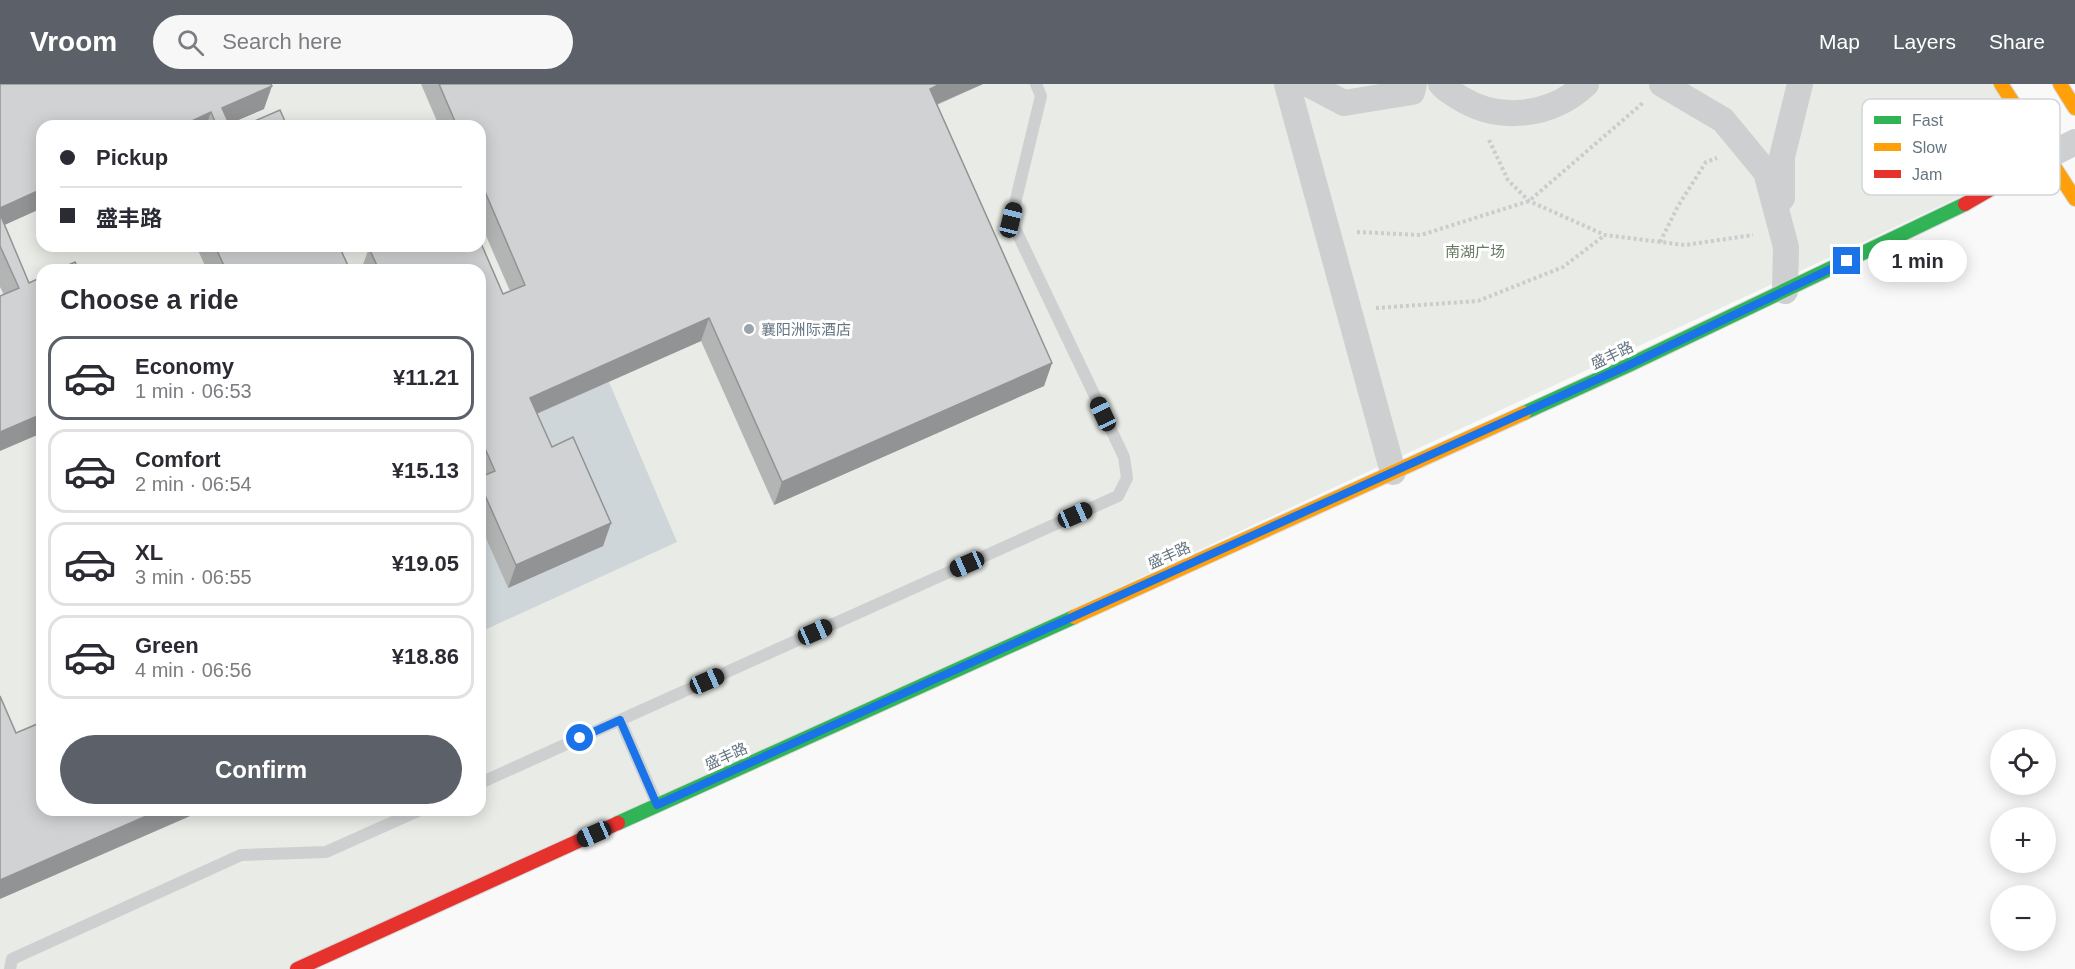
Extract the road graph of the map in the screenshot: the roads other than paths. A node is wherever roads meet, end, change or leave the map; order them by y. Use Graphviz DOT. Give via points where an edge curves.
graph roads {
  1 [pos="1036,84"];
  2 [pos="1287,84"];
  3 [pos="1308,84"];
  4 [pos="1414,84"];
  5 [pos="1441,84"];
  6 [pos="1586,84"];
  7 [pos="1663,84"];
  8 [pos="1800,84"];
  9 [pos="2001,84"];
  10 [pos="2060,84"];
  11 [pos="2011,99"];
  12 [pos="2075,108"];
  13 [pos="2075,142"];
  14 [pos="2060,150"];
  15 [pos="2060,175"];
  16 [pos="1980,195"];
  17 [pos="2075,198"];
  18 [pos="1782,231"];
  19 [pos="1785,291"];
  20 [pos="1393,472"];
  21 [pos="620,720"];
  22 [pos="486,780"];
  23 [pos="657,805"];
  24 [pos="407,816"];
  25 [pos="10,969"];
  26 [pos="297,969"];
  1 -- 21 [label="lane" via="1041,96 1011,220 1124,457 1127,478 1119,496"];
  2 -- 20 [label="street"];
  3 -- 4 [label="street" via="1344,103 1412,92"];
  5 -- 6 [label="street" via="1473,106 1507,114 1542,110 1574,96"];
  7 -- 18 [label="street" via="1723,120 1766,172"];
  8 -- 18 [label="street" via="1782,157"];
  9 -- 11 [label="street"];
  10 -- 12 [label="street"];
  13 -- 14 [label="street"];
  15 -- 17 [label="street"];
  16 -- 19 [label="street, 盛丰路"];
  18 -- 19 [label="street" via="1786,247"];
  19 -- 20 [label="street, 盛丰路"];
  20 -- 23 [label="street, 盛丰路"];
  21 -- 22 [label="lane"];
  21 -- 23 [label="lane"];
  23 -- 26 [label="street, 盛丰路"];
  24 -- 25 [label="lane" via="326,852 241,855 12,959"];
}
